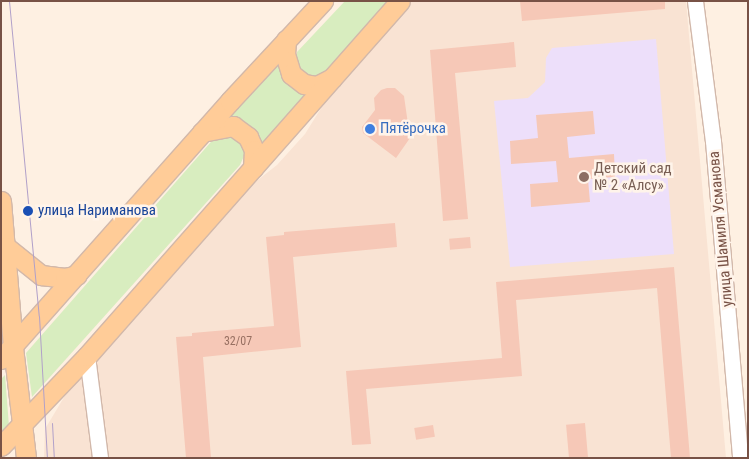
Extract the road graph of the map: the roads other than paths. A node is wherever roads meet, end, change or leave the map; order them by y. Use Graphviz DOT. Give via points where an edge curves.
graph roads {
  1 [pos="323,1"];
  2 [pos="400,1"];
  3 [pos="695,1"];
  4 [pos="286,40"];
  5 [pos="334,77"];
  6 [pos="202,132"];
  7 [pos="254,168"];
  8 [pos="1,201"];
  9 [pos="6,247"];
  10 [pos="77,275"];
  11 [pos="7,353"];
  12 [pos="87,356"];
  13 [pos="21,427"];
  14 [pos="1,446"];
  15 [pos="26,458"];
  16 [pos="100,458"];
  17 [pos="740,458"];
  1 -- 4 [label="main road"];
  2 -- 5 [label="main road"];
  3 -- 17 [label="street, улица Шамиля Усманова" via="713,141"];
  4 -- 5 [label="main road" via="285,54 291,74 304,84 317,86"];
  4 -- 6 [label="main road"];
  5 -- 7 [label="main road"];
  6 -- 7 [label="main road" via="234,126 248,137 254,150"];
  6 -- 10 [label="main road"];
  7 -- 12 [label="main road"];
  8 -- 9 [label="main road"];
  9 -- 10 [label="main road" via="41,275 65,278"];
  9 -- 11 [label="main road"];
  10 -- 11 [label="main road"];
  11 -- 13 [label="main road"];
  12 -- 13 [label="main road"];
  12 -- 16 [label="street"];
  13 -- 14 [label="main road"];
  13 -- 15 [label="main road"];
}
